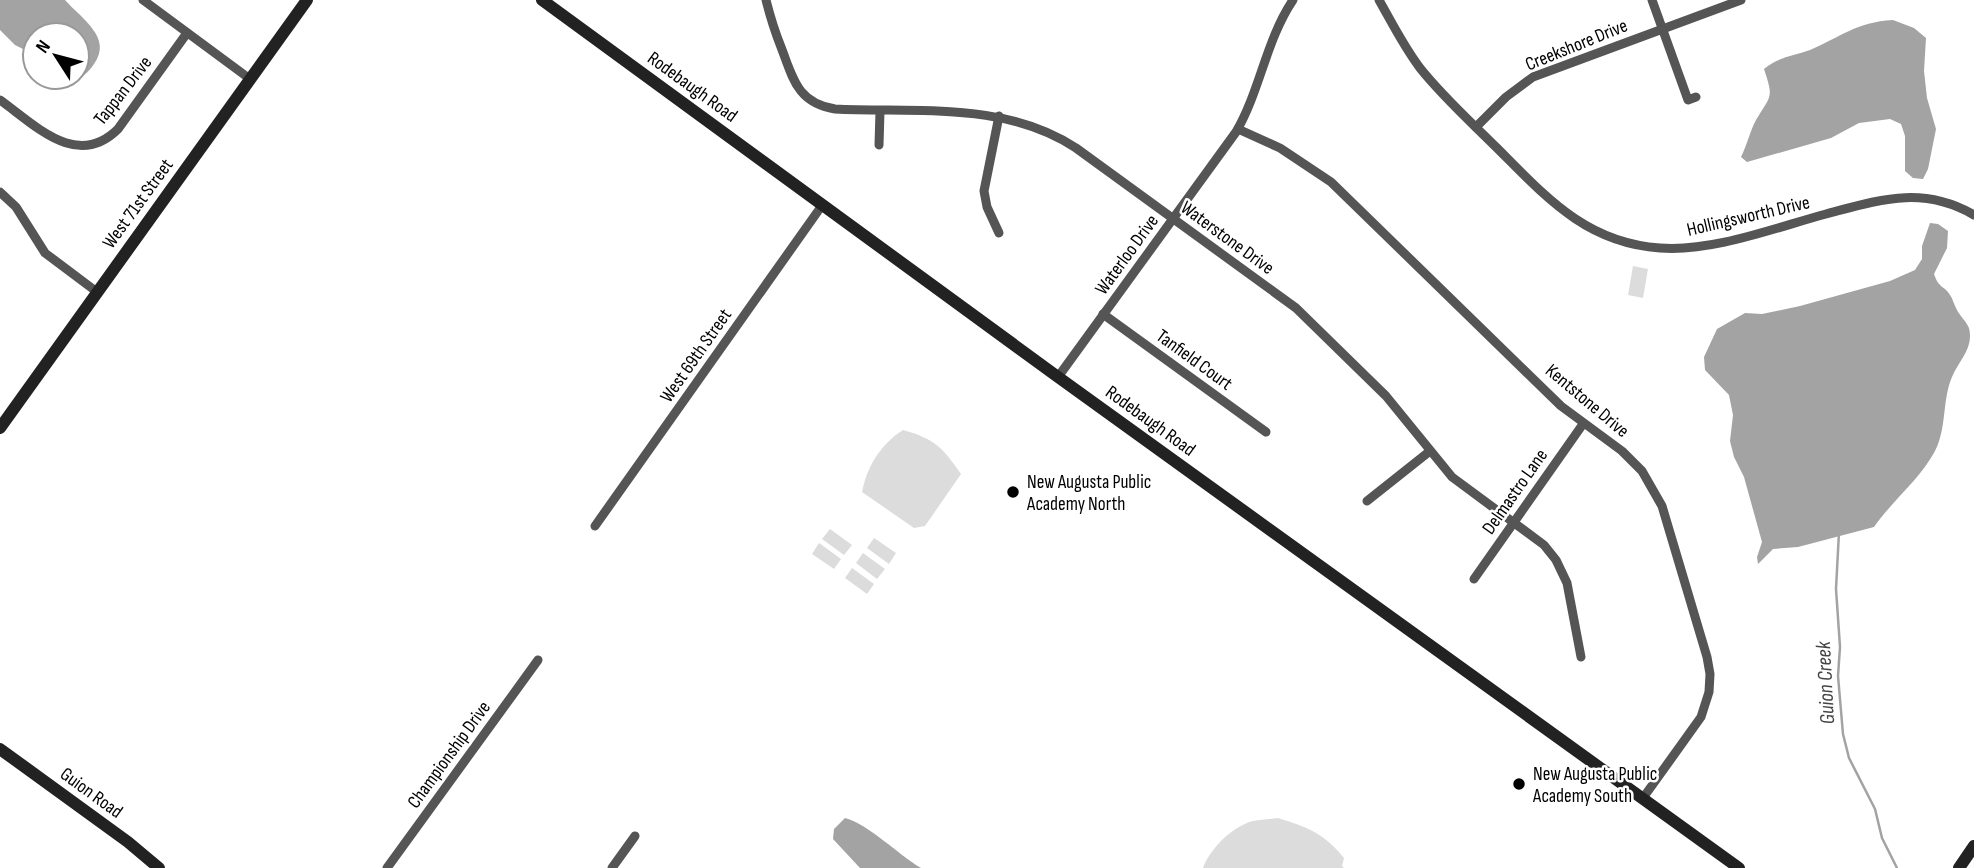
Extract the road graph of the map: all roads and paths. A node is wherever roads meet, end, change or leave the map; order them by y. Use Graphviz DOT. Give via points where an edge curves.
graph roads {
  1 [pos="143,0"];
  2 [pos="307,0"];
  3 [pos="542,0"];
  4 [pos="765,0"];
  5 [pos="1293,0"];
  6 [pos="1378,0"];
  7 [pos="1652,0"];
  8 [pos="1741,0"];
  9 [pos="1662,29"];
  10 [pos="187,33"];
  11 [pos="250,79"];
  12 [pos="1696,97"];
  13 [pos="0,100"];
  14 [pos="880,111"];
  15 [pos="999,116"];
  16 [pos="1476,127"];
  17 [pos="1238,129"];
  18 [pos="879,145"];
  19 [pos="0,192"];
  20 [pos="823,204"];
  21 [pos="1974,215"];
  22 [pos="1173,219"];
  23 [pos="999,233"];
  24 [pos="97,292"];
  25 [pos="1103,314"];
  26 [pos="1058,377"];
  27 [pos="1583,424"];
  28 [pos="0,428"];
  29 [pos="1266,432"];
  30 [pos="1430,451"];
  31 [pos="1367,501"];
  32 [pos="1514,522"];
  33 [pos="595,526"];
  34 [pos="1474,579"];
  35 [pos="1581,657"];
  36 [pos="538,660"];
  37 [pos="0,749"];
  38 [pos="1643,798"];
  39 [pos="635,836"];
  40 [pos="1974,846"];
  41 [pos="159,868"];
  42 [pos="387,868"];
  43 [pos="612,868"];
  44 [pos="1740,868"];
  45 [pos="1959,868"];
  1 -- 10 [label="street"];
  2 -- 11 [label="street, West 71st Street"];
  3 -- 20 [label="street, Rodebaugh Road"];
  4 -- 14 [label="street, Waterstone Drive" via="792,79 803,94 828,108"];
  5 -- 17 [label="street, Waterloo Drive"];
  6 -- 16 [label="street, Hollingsworth Drive" via="1419,67"];
  7 -- 9 [label="street"];
  8 -- 9 [label="street, Creekshore Drive"];
  9 -- 12 [label="street" via="1688,100"];
  9 -- 16 [label="street, Creekshore Drive" via="1533,77"];
  10 -- 11 [label="street"];
  10 -- 13 [label="street, Tappan Drive" via="118,129 105,140 71,145 56,140"];
  11 -- 24 [label="street, West 71st Street"];
  14 -- 15 [label="street, Waterstone Drive"];
  14 -- 18 [label="street"];
  15 -- 22 [label="street, Waterstone Drive" via="1033,125 1065,141"];
  15 -- 23 [label="street" via="984,191"];
  16 -- 21 [label="street, Hollingsworth Drive" via="1566,214 1607,237 1646,247 1707,246 1901,197 1939,201"];
  17 -- 22 [label="street, Waterloo Drive"];
  17 -- 27 [label="street, Kentstone Drive" via="1280,148 1331,182"];
  19 -- 24 [label="street" via="16,207 45,253"];
  20 -- 26 [label="street, Rodebaugh Road"];
  20 -- 33 [label="street, West 69th Street"];
  22 -- 25 [label="street, Waterloo Drive"];
  22 -- 30 [label="street, Waterstone Drive" via="1296,309 1386,396"];
  24 -- 28 [label="street, West 71st Street"];
  25 -- 26 [label="street, Waterloo Drive"];
  25 -- 29 [label="street, Tanfield Court"];
  26 -- 38 [label="street, Rodebaugh Road"];
  27 -- 32 [label="street, Delmastro Lane"];
  27 -- 38 [label="street, Kentstone Drive" via="1629,457 1653,488 1709,666 1709,692 1700,717"];
  30 -- 31 [label="street"];
  30 -- 32 [label="street, Waterstone Drive" via="1455,480"];
  32 -- 34 [label="street, Delmastro Lane"];
  32 -- 35 [label="street, Waterstone Drive" via="1544,545 1564,574"];
  36 -- 42 [label="street, Championship Drive"];
  37 -- 41 [label="street, Guion Road"];
  38 -- 44 [label="street, Rodebaugh Road"];
  39 -- 43 [label="street"];
  40 -- 45 [label="street"];
}
